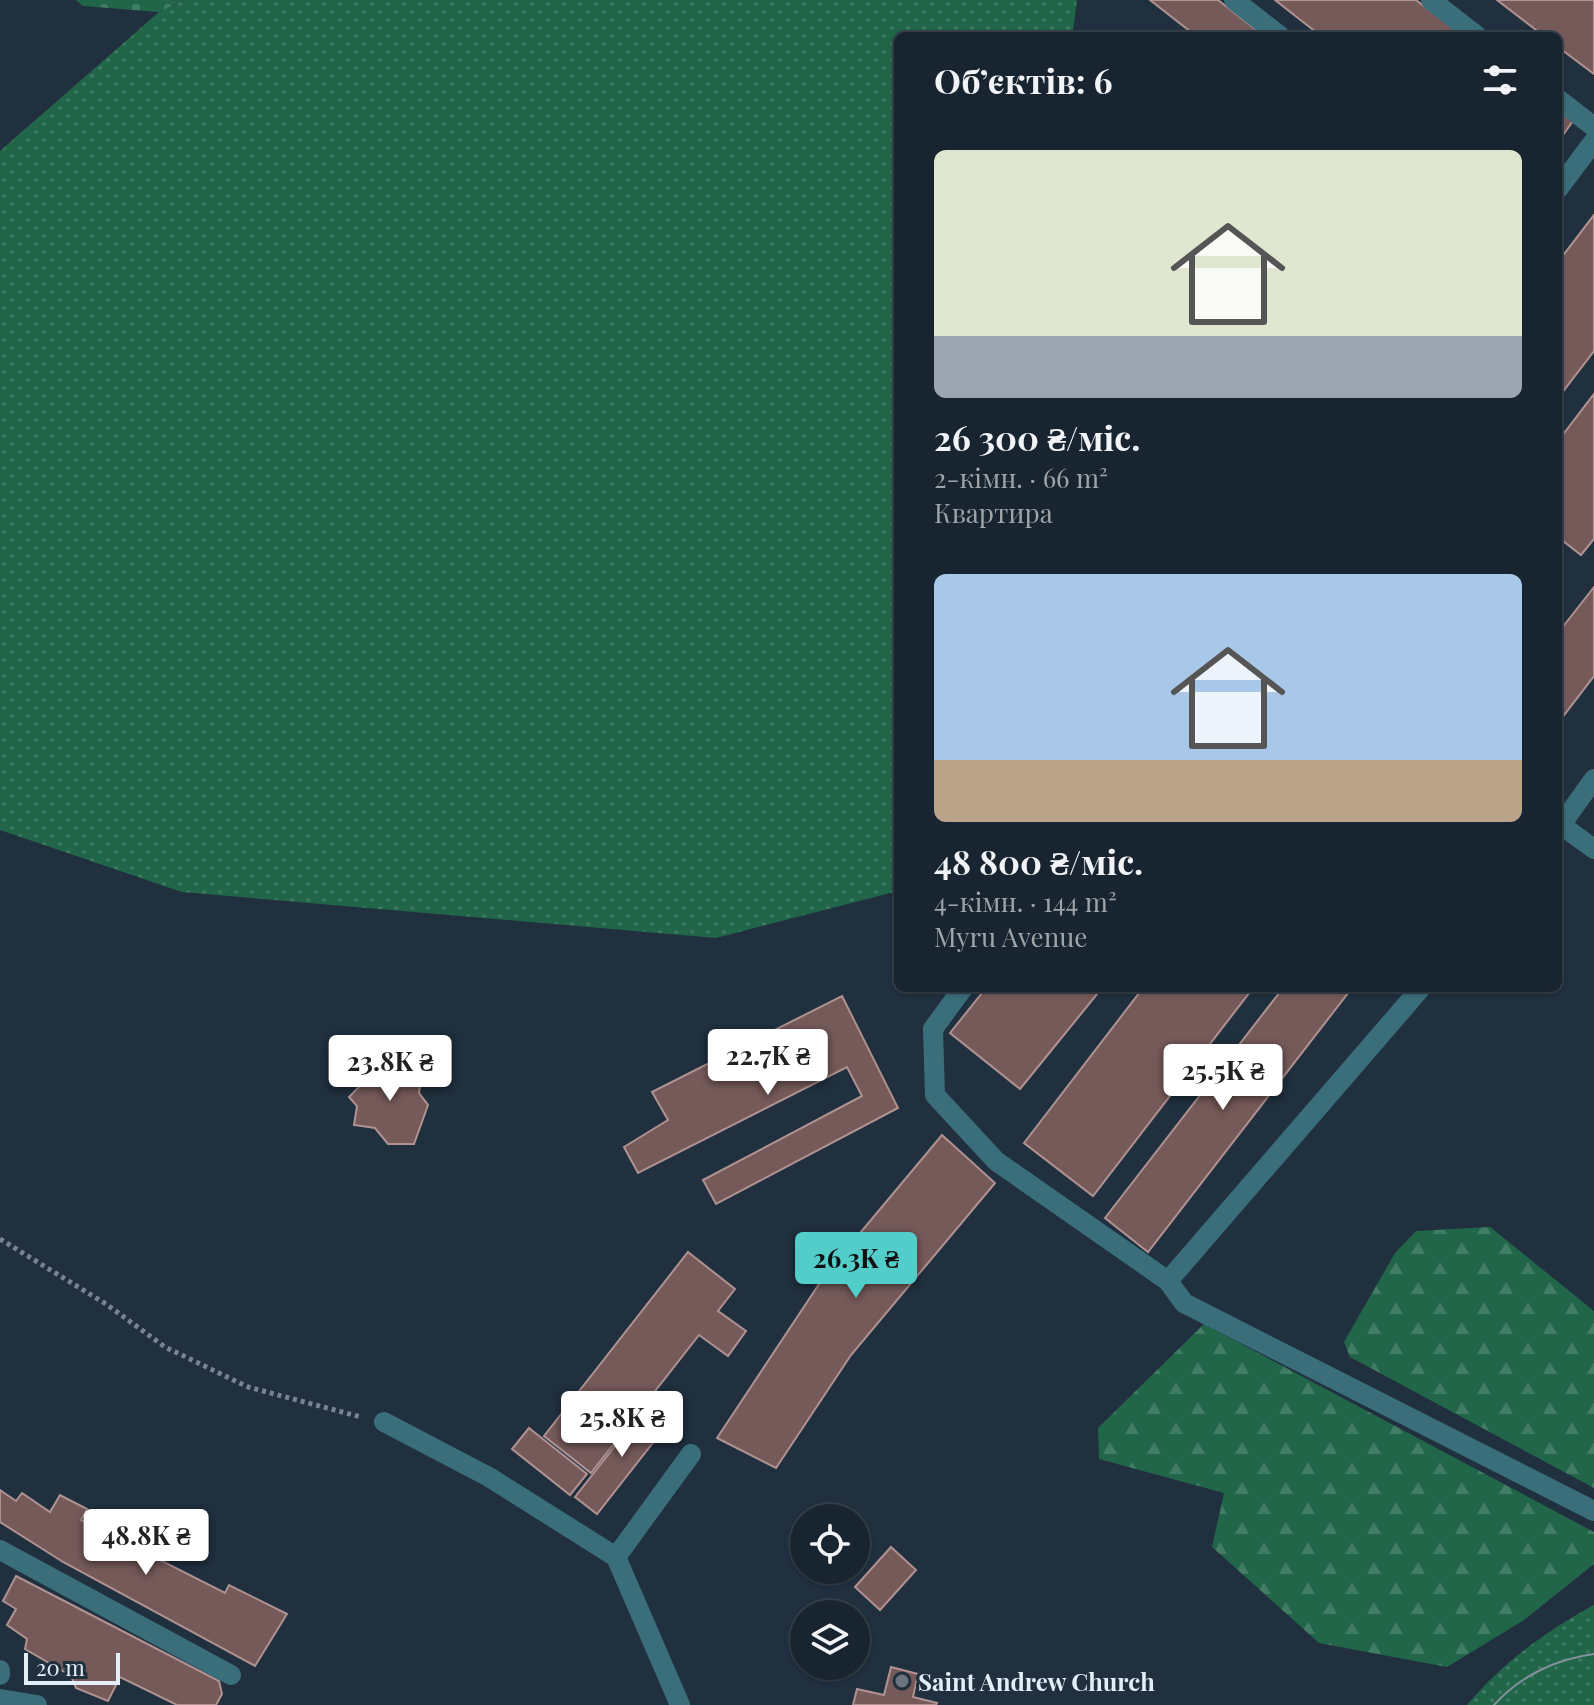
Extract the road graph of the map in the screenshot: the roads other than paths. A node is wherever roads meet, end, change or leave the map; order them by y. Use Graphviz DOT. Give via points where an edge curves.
graph roads {
  1 [pos="1234,0"];
  2 [pos="1431,0"];
  3 [pos="1275,32"];
  4 [pos="1472,32"];
  5 [pos="1562,102"];
  6 [pos="1594,127"];
  7 [pos="1594,141"];
  8 [pos="1562,184"];
  9 [pos="1594,779"];
  10 [pos="1562,824"];
  11 [pos="1562,828"];
  12 [pos="1594,849"];
  13 [pos="960,992"];
  14 [pos="1418,992"];
  15 [pos="1168,1281"];
  16 [pos="384,1422"];
  17 [pos="691,1454"];
  18 [pos="1594,1511"];
  19 [pos="0,1551"];
  20 [pos="616,1557"];
  21 [pos="231,1675"];
  22 [pos="0,1699"];
  23 [pos="37,1705"];
  24 [pos="680,1705"];
  1 -- 3 [label="street"];
  2 -- 4 [label="street"];
  5 -- 6 [label="street"];
  7 -- 8 [label="street"];
  9 -- 10 [label="street"];
  11 -- 12 [label="street"];
  13 -- 15 [label="street" via="933,1029 935,1095 996,1161"];
  14 -- 15 [label="street"];
  15 -- 18 [label="street" via="1184,1303"];
  16 -- 20 [label="street" via="489,1477"];
  17 -- 20 [label="street"];
  19 -- 21 [label="street"];
  20 -- 24 [label="street"];
  22 -- 23 [label="street"];
}
